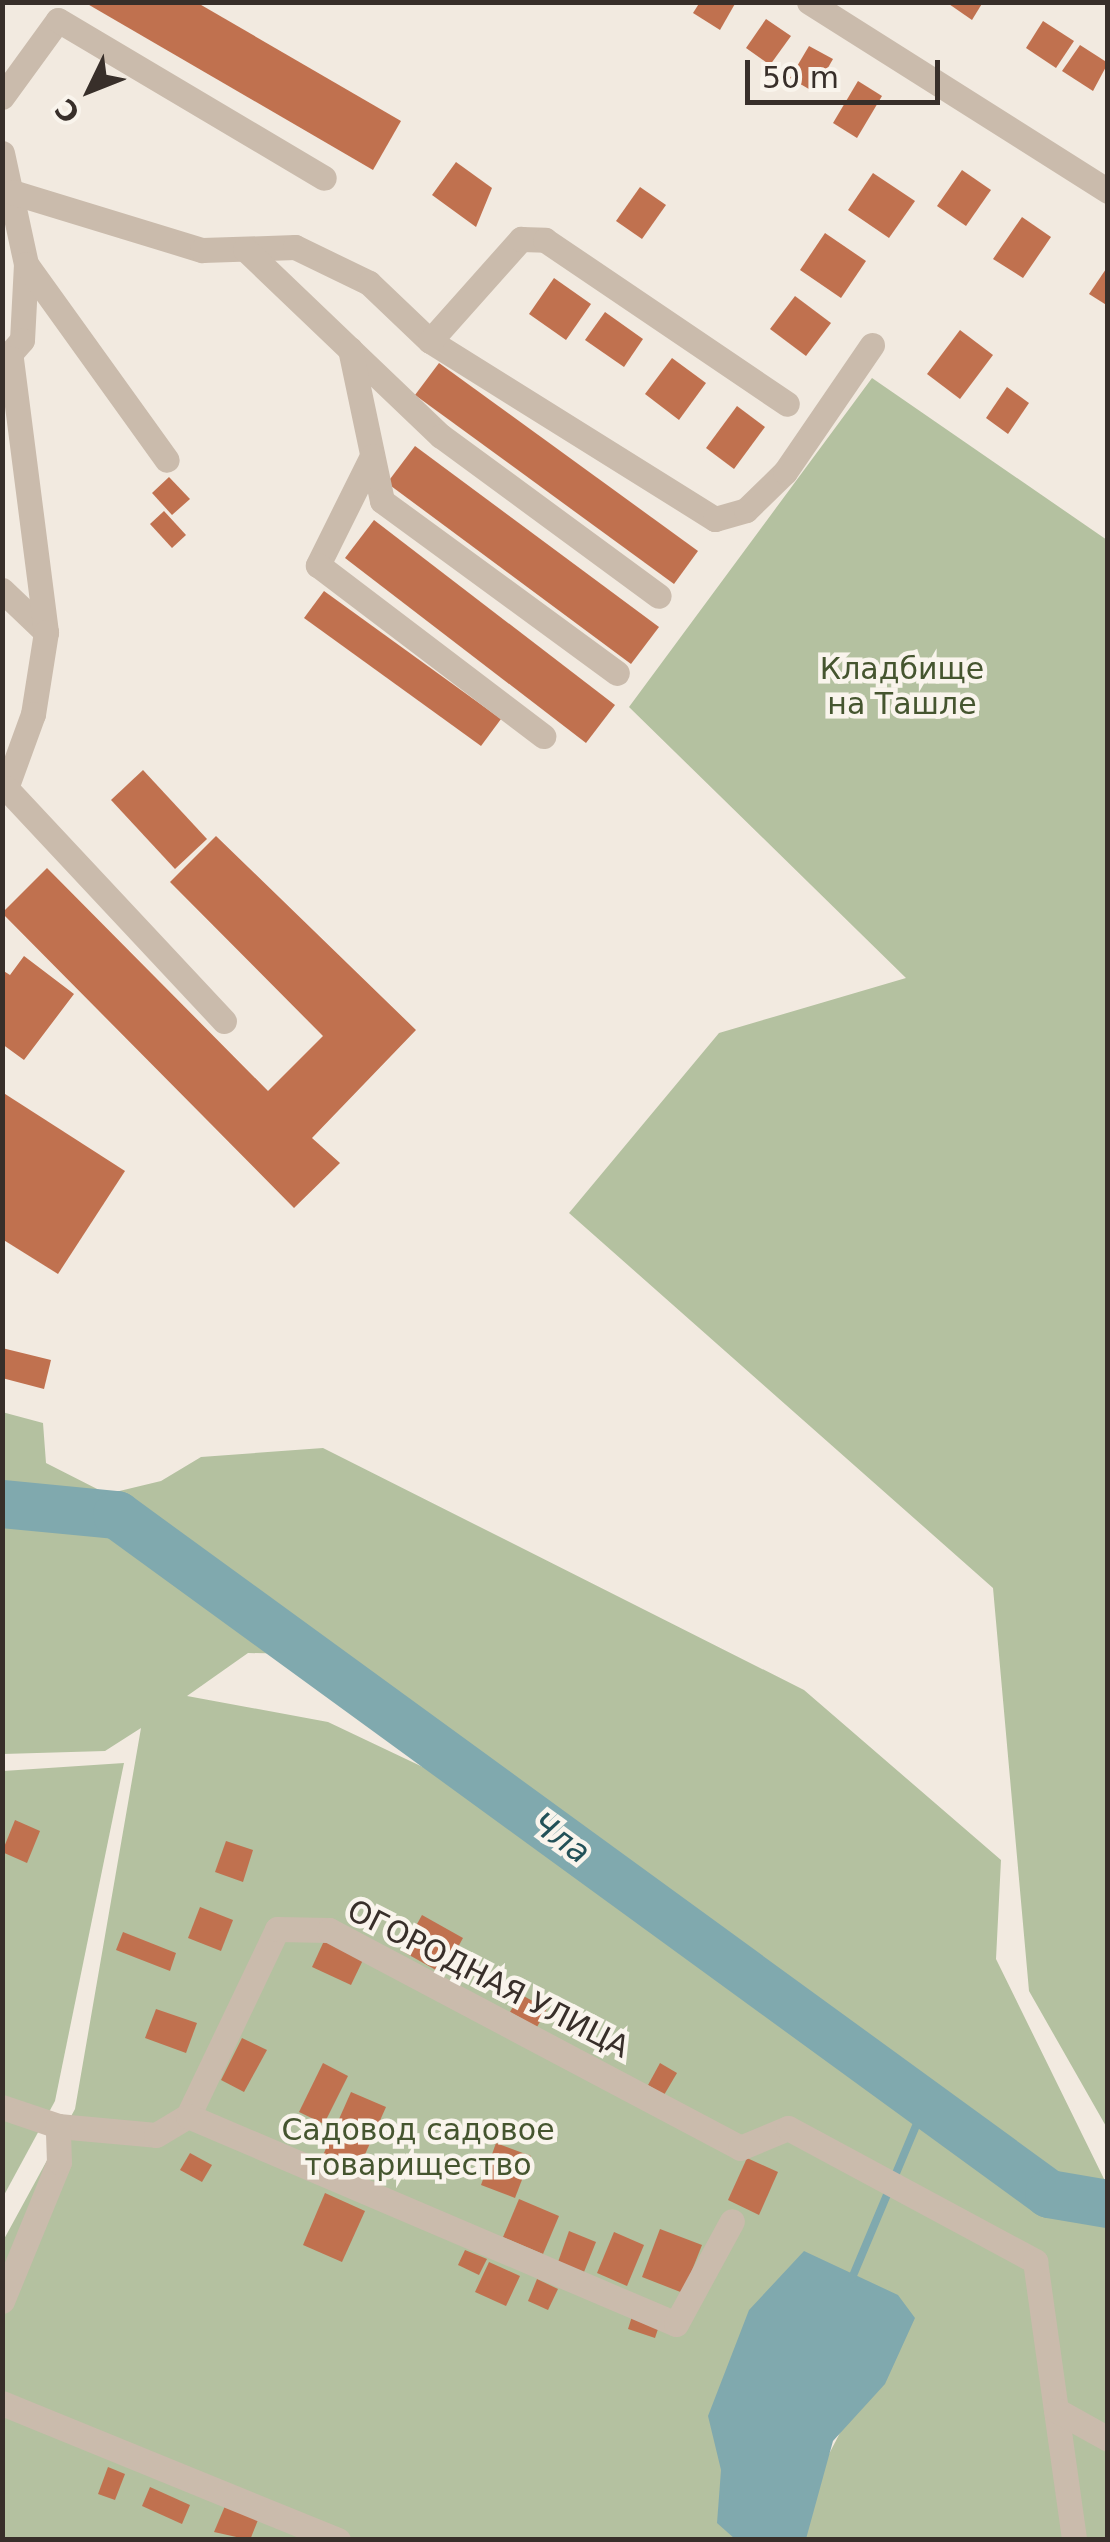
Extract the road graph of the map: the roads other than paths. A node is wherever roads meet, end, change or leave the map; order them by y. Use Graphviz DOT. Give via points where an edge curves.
graph roads {
  1 [pos="808,2"];
  2 [pos="2,96"];
  3 [pos="2,153"];
  4 [pos="324,178"];
  5 [pos="1108,191"];
  6 [pos="12,192"];
  7 [pos="245,249"];
  8 [pos="26,264"];
  9 [pos="430,341"];
  10 [pos="872,345"];
  11 [pos="350,349"];
  12 [pos="7,360"];
  13 [pos="836,398"];
  14 [pos="787,404"];
  15 [pos="799,441"];
  16 [pos="372,456"];
  17 [pos="167,460"];
  18 [pos="2,590"];
  19 [pos="659,596"];
  20 [pos="46,632"];
  21 [pos="617,673"];
  22 [pos="543,736"];
  23 [pos="4,790"];
  24 [pos="224,1021"];
  25 [pos="2,2107"];
  26 [pos="188,2116"];
  27 [pos="58,2126"];
  28 [pos="732,2222"];
  29 [pos="2,2301"];
  30 [pos="2,2403"];
  31 [pos="1056,2410"];
  32 [pos="1108,2438"];
  33 [pos="338,2540"];
  34 [pos="1074,2540"];
  1 -- 5 [label="street"];
  2 -- 4 [label="street" via="58,20"];
  3 -- 6 [label="street"];
  6 -- 7 [label="street" via="48,196 125,231 202,250"];
  6 -- 8 [label="street"];
  7 -- 9 [label="street" via="295,247 369,284"];
  7 -- 11 [label="street"];
  8 -- 12 [label="street" via="26,320"];
  8 -- 17 [label="street"];
  9 -- 14 [label="street" via="521,239 546,240"];
  9 -- 15 [label="street" via="715,520 746,510 785,472"];
  10 -- 13 [label="street"];
  11 -- 16 [label="street"];
  11 -- 19 [label="street" via="441,436"];
  12 -- 20 [label="street"];
  13 -- 14 [label="street"];
  13 -- 15 [label="street"];
  14 -- 15 [label="street"];
  16 -- 21 [label="street" via="382,501"];
  16 -- 22 [label="street" via="318,565"];
  18 -- 20 [label="street"];
  20 -- 23 [label="street" via="33,714"];
  23 -- 24 [label="street"];
  25 -- 27 [label="street"];
  26 -- 27 [label="street" via="156,2136"];
  26 -- 28 [label="street" via="676,2324"];
  26 -- 31 [label="street, ОГОРОДНАЯ УЛИЦА" via="278,1929 329,1930 740,2148 788,2128 1035,2261"];
  27 -- 29 [label="street" via="59,2162"];
  30 -- 33 [label="street"];
  31 -- 32 [label="street"];
  31 -- 34 [label="street"];
}
